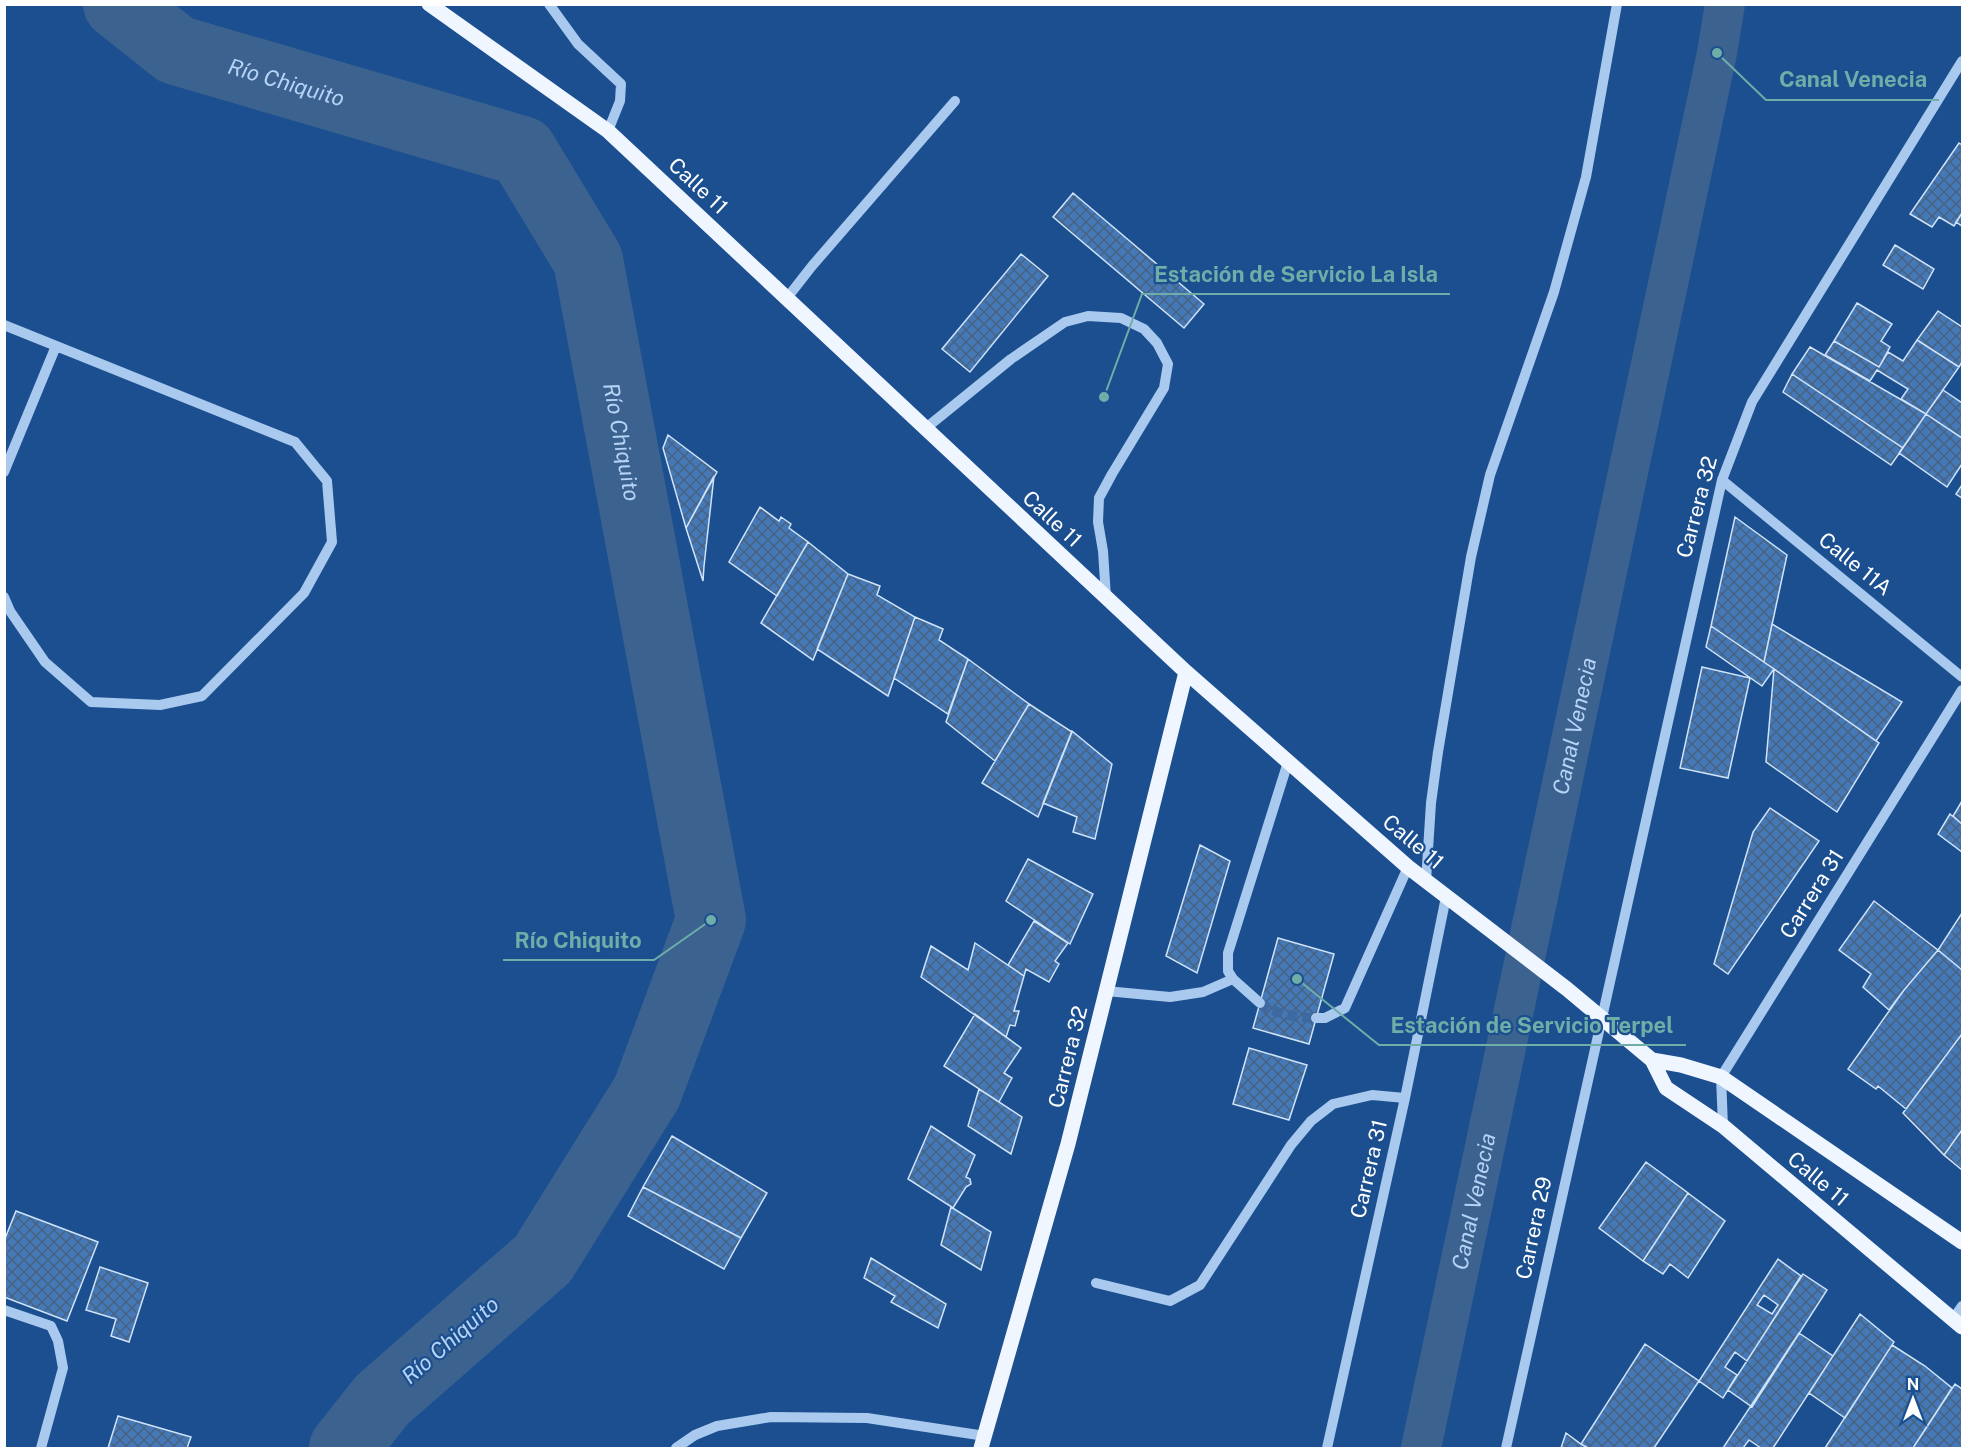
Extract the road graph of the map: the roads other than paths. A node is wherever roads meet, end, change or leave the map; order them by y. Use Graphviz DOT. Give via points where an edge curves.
graph roads {
  1 [pos="429,4"];
  2 [pos="549,4"];
  3 [pos="1617,4"];
  4 [pos="1962,61"];
  5 [pos="1959,76"];
  6 [pos="955,100"];
  7 [pos="608,131"];
  8 [pos="787,298"];
  9 [pos="4,325"];
  10 [pos="56,346"];
  11 [pos="926,428"];
  12 [pos="4,472"];
  13 [pos="1722,480"];
  14 [pos="4,597"];
  15 [pos="1106,597"];
  16 [pos="1186,672"];
  17 [pos="1962,677"];
  18 [pos="1962,690"];
  19 [pos="1288,762"];
  20 [pos="1408,867"];
  21 [pos="1426,881"];
  22 [pos="1446,897"];
  23 [pos="1233,979"];
  24 [pos="1106,991"];
  25 [pos="1260,1003"];
  26 [pos="1601,1017"];
  27 [pos="1316,1018"];
  28 [pos="1652,1060"];
  29 [pos="1721,1077"];
  30 [pos="1405,1098"];
  31 [pos="1723,1126"];
  32 [pos="1962,1242"];
  33 [pos="1096,1283"];
  34 [pos="1962,1306"];
  35 [pos="4,1310"];
  36 [pos="1958,1323"];
  37 [pos="983,1442"];
  38 [pos="41,1449"];
  39 [pos="676,1449"];
  40 [pos="1327,1449"];
  41 [pos="1506,1449"];
  1 -- 7 [label="main road, Calle 11"];
  2 -- 7 [label="street" via="578,44 621,84 620,100"];
  3 -- 21 [label="street" via="1586,177 1554,292 1490,475 1471,557 1434,782"];
  4 -- 5 [label="street, Carrera 32"];
  5 -- 13 [label="street, Carrera 32" via="1752,402"];
  6 -- 8 [label="street"];
  7 -- 8 [label="main road, Calle 11"];
  8 -- 11 [label="main road, Calle 11"];
  9 -- 10 [label="street"];
  10 -- 12 [label="street"];
  10 -- 14 [label="street" via="295,442 327,481 332,542 304,593 202,696 160,705 91,702 45,662"];
  11 -- 15 [label="main road, Calle 11"];
  11 -- 15 [label="street" via="1065,321 1088,316 1121,318 1144,329 1168,364 1164,388 1099,498"];
  13 -- 17 [label="street, Calle 11A"];
  13 -- 26 [label="street, Carrera 32"];
  15 -- 16 [label="main road, Calle 11"];
  16 -- 19 [label="main road, Calle 11"];
  16 -- 24 [label="main road, Carrera 32"];
  18 -- 29 [label="street, Carrera 31"];
  19 -- 20 [label="main road, Calle 11"];
  19 -- 23 [label="street" via="1228,953 1228,971"];
  20 -- 21 [label="main road, Calle 11"];
  20 -- 27 [label="street" via="1345,1008"];
  21 -- 22 [label="main road, Calle 11"];
  22 -- 26 [label="main road, Calle 11"];
  22 -- 30 [label="street, Carrera 31"];
  23 -- 24 [label="street" via="1203,992 1170,997"];
  23 -- 25 [label="street"];
  24 -- 37 [label="main road, Carrera 32" via="1068,1144"];
  26 -- 28 [label="main road, Calle 11"];
  26 -- 41 [label="street, Carrera 29"];
  28 -- 29 [label="main road, Calle 11"];
  28 -- 31 [label="main road, Calle 11" via="1666,1088"];
  29 -- 31 [label="street"];
  29 -- 32 [label="main road, Calle 11"];
  30 -- 33 [label="street" via="1372,1095 1333,1104 1311,1121 1200,1285 1170,1301"];
  30 -- 40 [label="street, Carrera 31"];
  31 -- 36 [label="main road, Calle 11"];
  34 -- 36 [label="street"];
  35 -- 38 [label="street" via="51,1326 58,1341 63,1368"];
  37 -- 39 [label="street" via="867,1418 771,1417 717,1426"];
}
